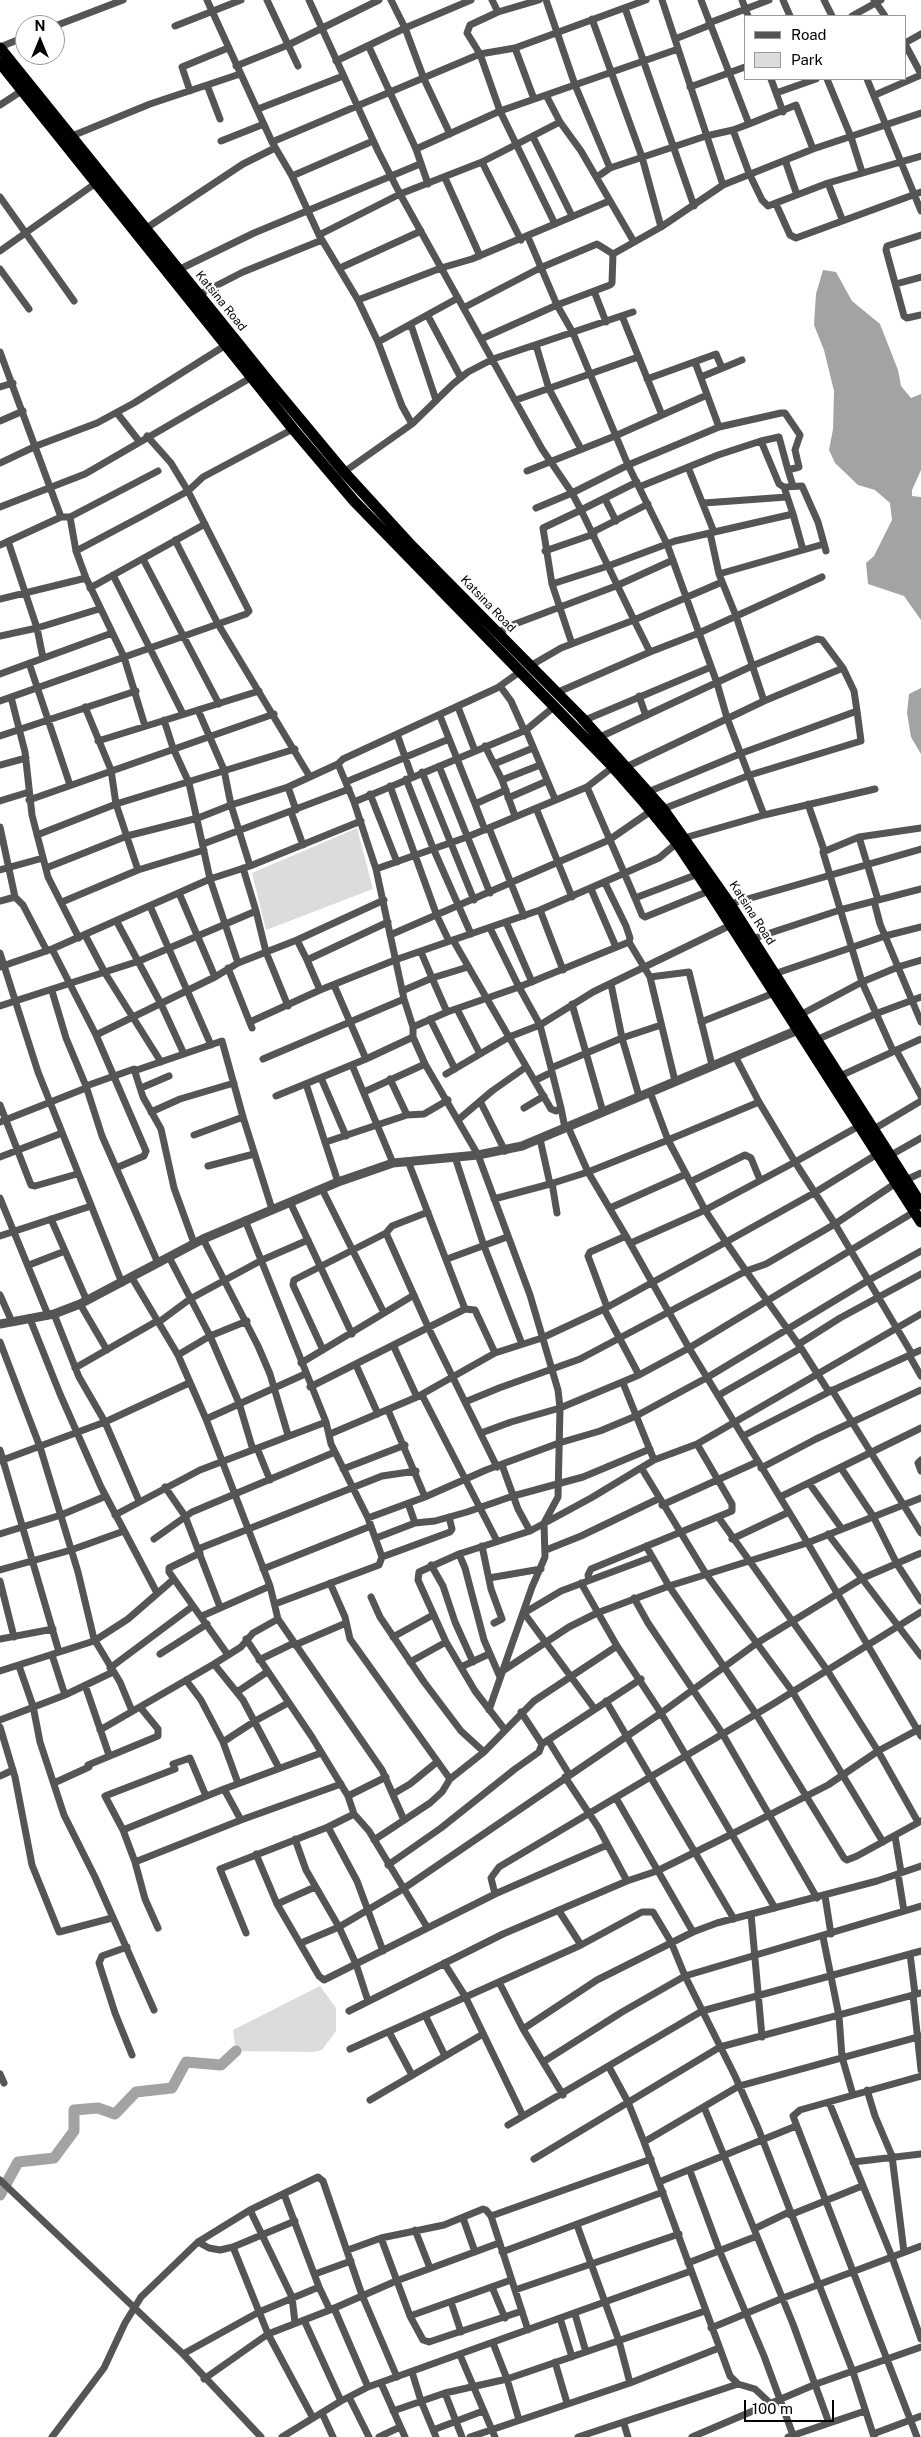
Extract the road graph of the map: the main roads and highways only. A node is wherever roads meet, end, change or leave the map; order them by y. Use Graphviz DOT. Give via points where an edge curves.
graph roads {
  1 [pos="0,47"];
  2 [pos="0,64"];
  3 [pos="526,669"];
  4 [pos="681,841"];
  5 [pos="885,1152"];
  6 [pos="918,1208"];
  7 [pos="921,1222"];
  1 -- 3 [label="highway, Katsina Road" via="344,472 497,633"];
  2 -- 3 [label="highway, Katsina Road" via="293,429 372,520"];
  3 -- 4 [label="highway, Katsina Road" via="555,706"];
  3 -- 4 [label="highway, Katsina Road" via="556,693 600,737 663,809"];
  4 -- 5 [label="highway, Katsina Road" via="730,904 874,1129"];
  4 -- 5 [label="highway, Katsina Road" via="698,874 859,1126"];
  5 -- 6 [label="highway, Katsina Road"];
  6 -- 7 [label="highway, Katsina Road"];
}
